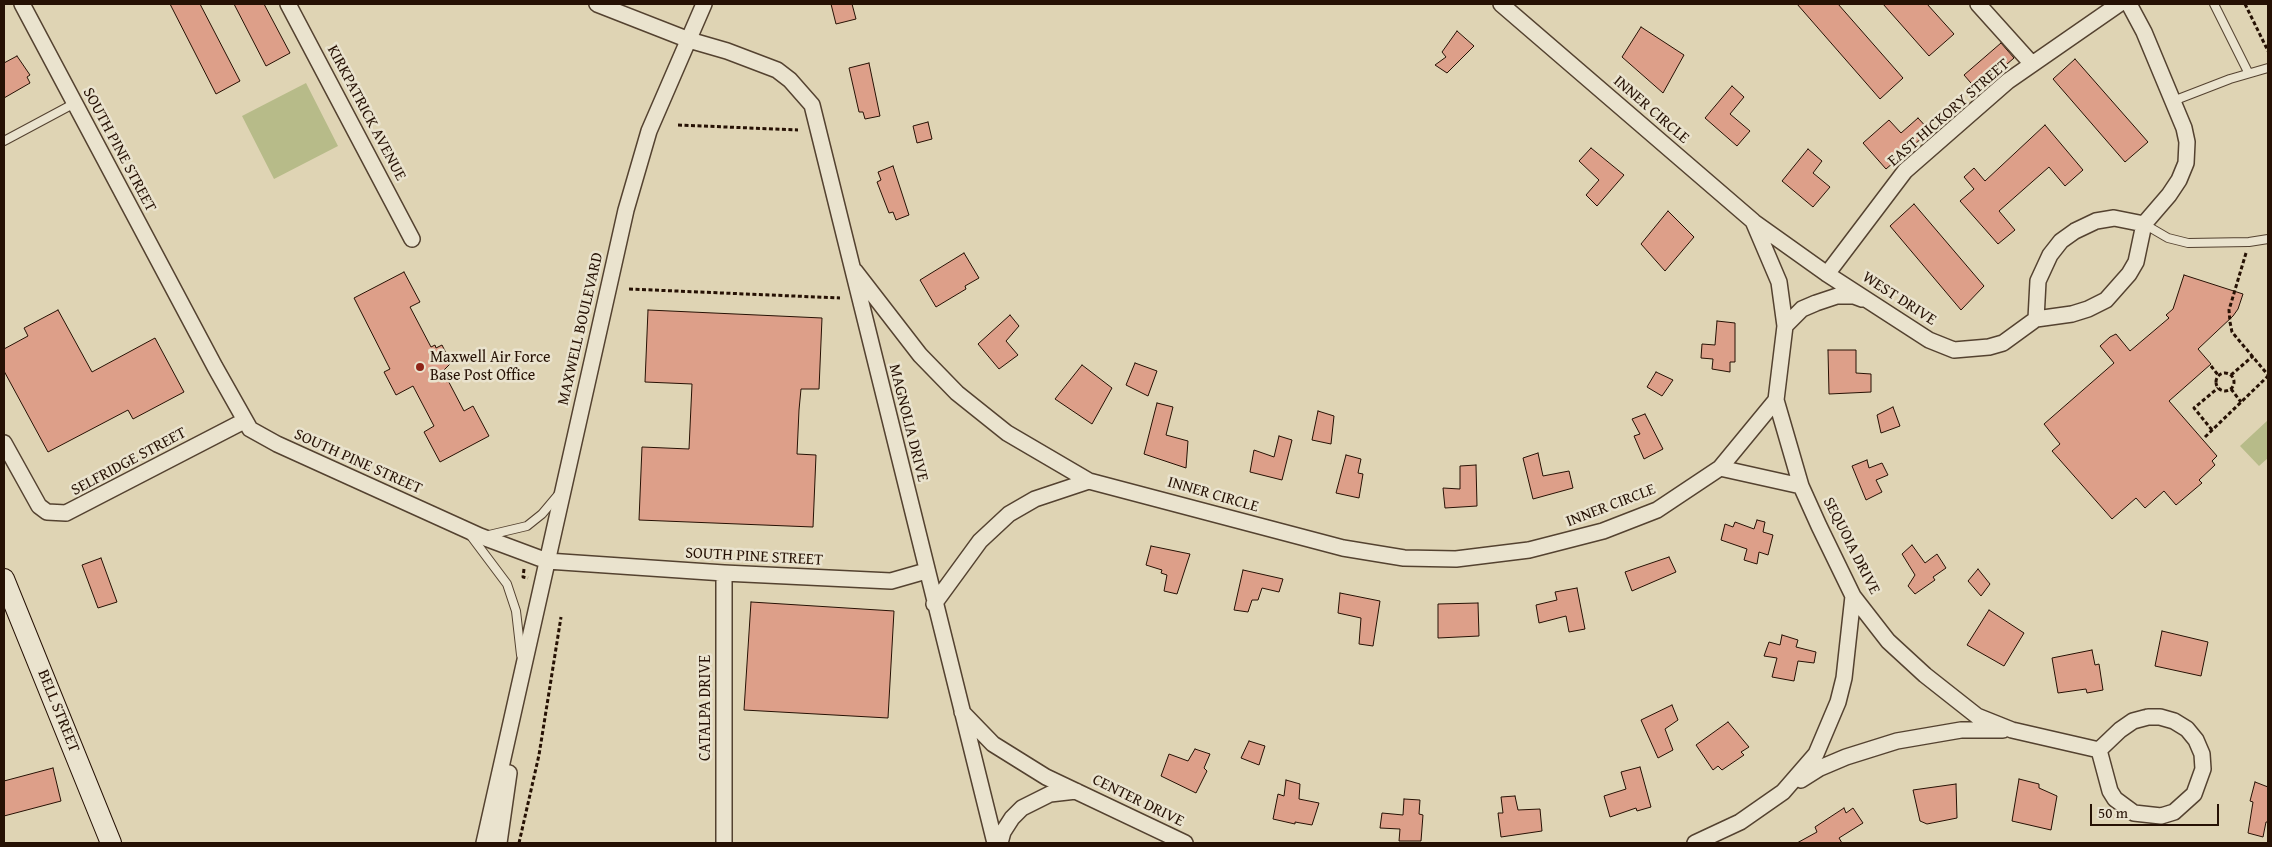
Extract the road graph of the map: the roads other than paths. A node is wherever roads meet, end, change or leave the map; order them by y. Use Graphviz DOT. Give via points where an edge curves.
graph roads {
  1 [pos="22,4"];
  2 [pos="288,4"];
  3 [pos="597,4"];
  4 [pos="704,4"];
  5 [pos="1501,4"];
  6 [pos="1978,4"];
  7 [pos="2119,4"];
  8 [pos="2129,4"];
  9 [pos="2214,4"];
  10 [pos="689,40"];
  11 [pos="2032,64"];
  12 [pos="2268,68"];
  13 [pos="2248,72"];
  14 [pos="2173,101"];
  15 [pos="75,103"];
  16 [pos="4,141"];
  17 [pos="1753,221"];
  18 [pos="2144,224"];
  19 [pos="412,239"];
  20 [pos="2268,239"];
  21 [pos="851,266"];
  22 [pos="1827,274"];
  23 [pos="1870,302"];
  24 [pos="2036,319"];
  25 [pos="1785,326"];
  26 [pos="1776,400"];
  27 [pos="244,421"];
  28 [pos="4,443"];
  29 [pos="1720,468"];
  30 [pos="1089,481"];
  31 [pos="1802,486"];
  32 [pos="563,490"];
  33 [pos="473,533"];
  34 [pos="547,561"];
  35 [pos="926,570"];
  36 [pos="724,573"];
  37 [pos="4,580"];
  38 [pos="1853,596"];
  39 [pos="934,604"];
  40 [pos="524,672"];
  41 [pos="961,711"];
  42 [pos="2012,730"];
  43 [pos="2099,750"];
  44 [pos="1076,791"];
  45 [pos="1782,792"];
  46 [pos="110,843"];
  47 [pos="484,843"];
  48 [pos="499,843"];
  49 [pos="724,843"];
  50 [pos="995,843"];
  51 [pos="1000,843"];
  52 [pos="1185,843"];
  53 [pos="1696,843"];
  1 -- 15 [label="street, SOUTH PINE STREET"];
  2 -- 19 [label="street, KIRKPATRICK AVENUE"];
  3 -- 10 [label="street, MAGNOLIA DRIVE"];
  4 -- 10 [label="street, MAXWELL BOULEVARD"];
  5 -- 17 [label="street, INNER CIRCLE"];
  6 -- 11 [label="street"];
  7 -- 11 [label="street, EAST HICKORY STREET"];
  8 -- 14 [label="street, WEST DRIVE"];
  9 -- 13 [label="lane"];
  10 -- 21 [label="street, MAGNOLIA DRIVE" via="777,70 812,105"];
  10 -- 32 [label="street, MAXWELL BOULEVARD" via="650,131 626,210"];
  11 -- 22 [label="street, EAST HICKORY STREET" via="1905,171"];
  12 -- 13 [label="lane"];
  13 -- 14 [label="lane"];
  14 -- 18 [label="street, WEST DRIVE" via="2187,142 2186,163 2170,195"];
  15 -- 16 [label="lane"];
  15 -- 27 [label="street, SOUTH PINE STREET"];
  17 -- 22 [label="street, WEST DRIVE"];
  17 -- 25 [label="street, INNER CIRCLE" via="1779,282"];
  18 -- 20 [label="lane" via="2168,238 2188,243"];
  18 -- 24 [label="street, WEST DRIVE" via="2136,262 2118,290 2088,310"];
  18 -- 24 [label="street" via="2114,218 2096,221 2061,242 2050,255 2038,281"];
  21 -- 30 [label="street, INNER CIRCLE" via="920,355 957,394 1008,432"];
  21 -- 35 [label="street, MAGNOLIA DRIVE"];
  22 -- 23 [label="street, WEST DRIVE"];
  23 -- 24 [label="street, WEST DRIVE" via="1929,340 1954,350 2003,342"];
  23 -- 25 [label="street" via="1854,296 1837,296 1802,309"];
  25 -- 26 [label="street, INNER CIRCLE"];
  26 -- 29 [label="street, INNER CIRCLE"];
  26 -- 31 [label="street, SEQUOIA DRIVE"];
  27 -- 28 [label="street, SELFRIDGE STREET" via="66,513 47,512 39,506"];
  27 -- 33 [label="street, SOUTH PINE STREET" via="250,429 277,444"];
  29 -- 30 [label="street, INNER CIRCLE" via="1657,510 1603,531 1529,550 1456,559 1404,558 1343,548"];
  29 -- 31 [label="street"];
  30 -- 39 [label="street" via="1035,499 1009,514 980,541"];
  31 -- 38 [label="street, SEQUOIA DRIVE"];
  32 -- 33 [label="lane" via="527,526 508,532"];
  32 -- 34 [label="street, MAXWELL BOULEVARD"];
  33 -- 34 [label="street, SOUTH PINE STREET"];
  33 -- 40 [label="lane" via="507,584 516,610"];
  34 -- 36 [label="street, SOUTH PINE STREET"];
  34 -- 40 [label="street, MAXWELL BOULEVARD"];
  35 -- 36 [label="street, SOUTH PINE STREET" via="891,581"];
  35 -- 39 [label="street, MAGNOLIA DRIVE"];
  36 -- 49 [label="street, CATALPA DRIVE"];
  37 -- 46 [label="main road, BELL STREET"];
  38 -- 42 [label="street, SEQUOIA DRIVE" via="1888,640 1924,675 1972,713"];
  38 -- 45 [label="street" via="1847,660 1838,702 1816,754"];
  39 -- 41 [label="street, MAGNOLIA DRIVE"];
  40 -- 47 [label="street, MAXWELL BOULEVARD"];
  40 -- 48 [label="street, MAXWELL BOULEVARD"];
  41 -- 44 [label="street, CENTER DRIVE" via="993,744 1046,777"];
  41 -- 50 [label="street, MAGNOLIA DRIVE"];
  42 -- 43 [label="street, SEQUOIA DRIVE"];
  42 -- 45 [label="street" via="1961,730 1897,741 1820,768"];
  43 -- 43 [label="street" via="2133,721 2148,717 2174,721 2196,740 2202,754 2201,781 2194,794 2174,812 2160,816 2134,813 2110,791"];
  44 -- 51 [label="street, CENTER DRIVE" via="1050,794 1026,804 1012,818"];
  44 -- 52 [label="street, CENTER DRIVE"];
  45 -- 53 [label="street" via="1740,822"];
}
